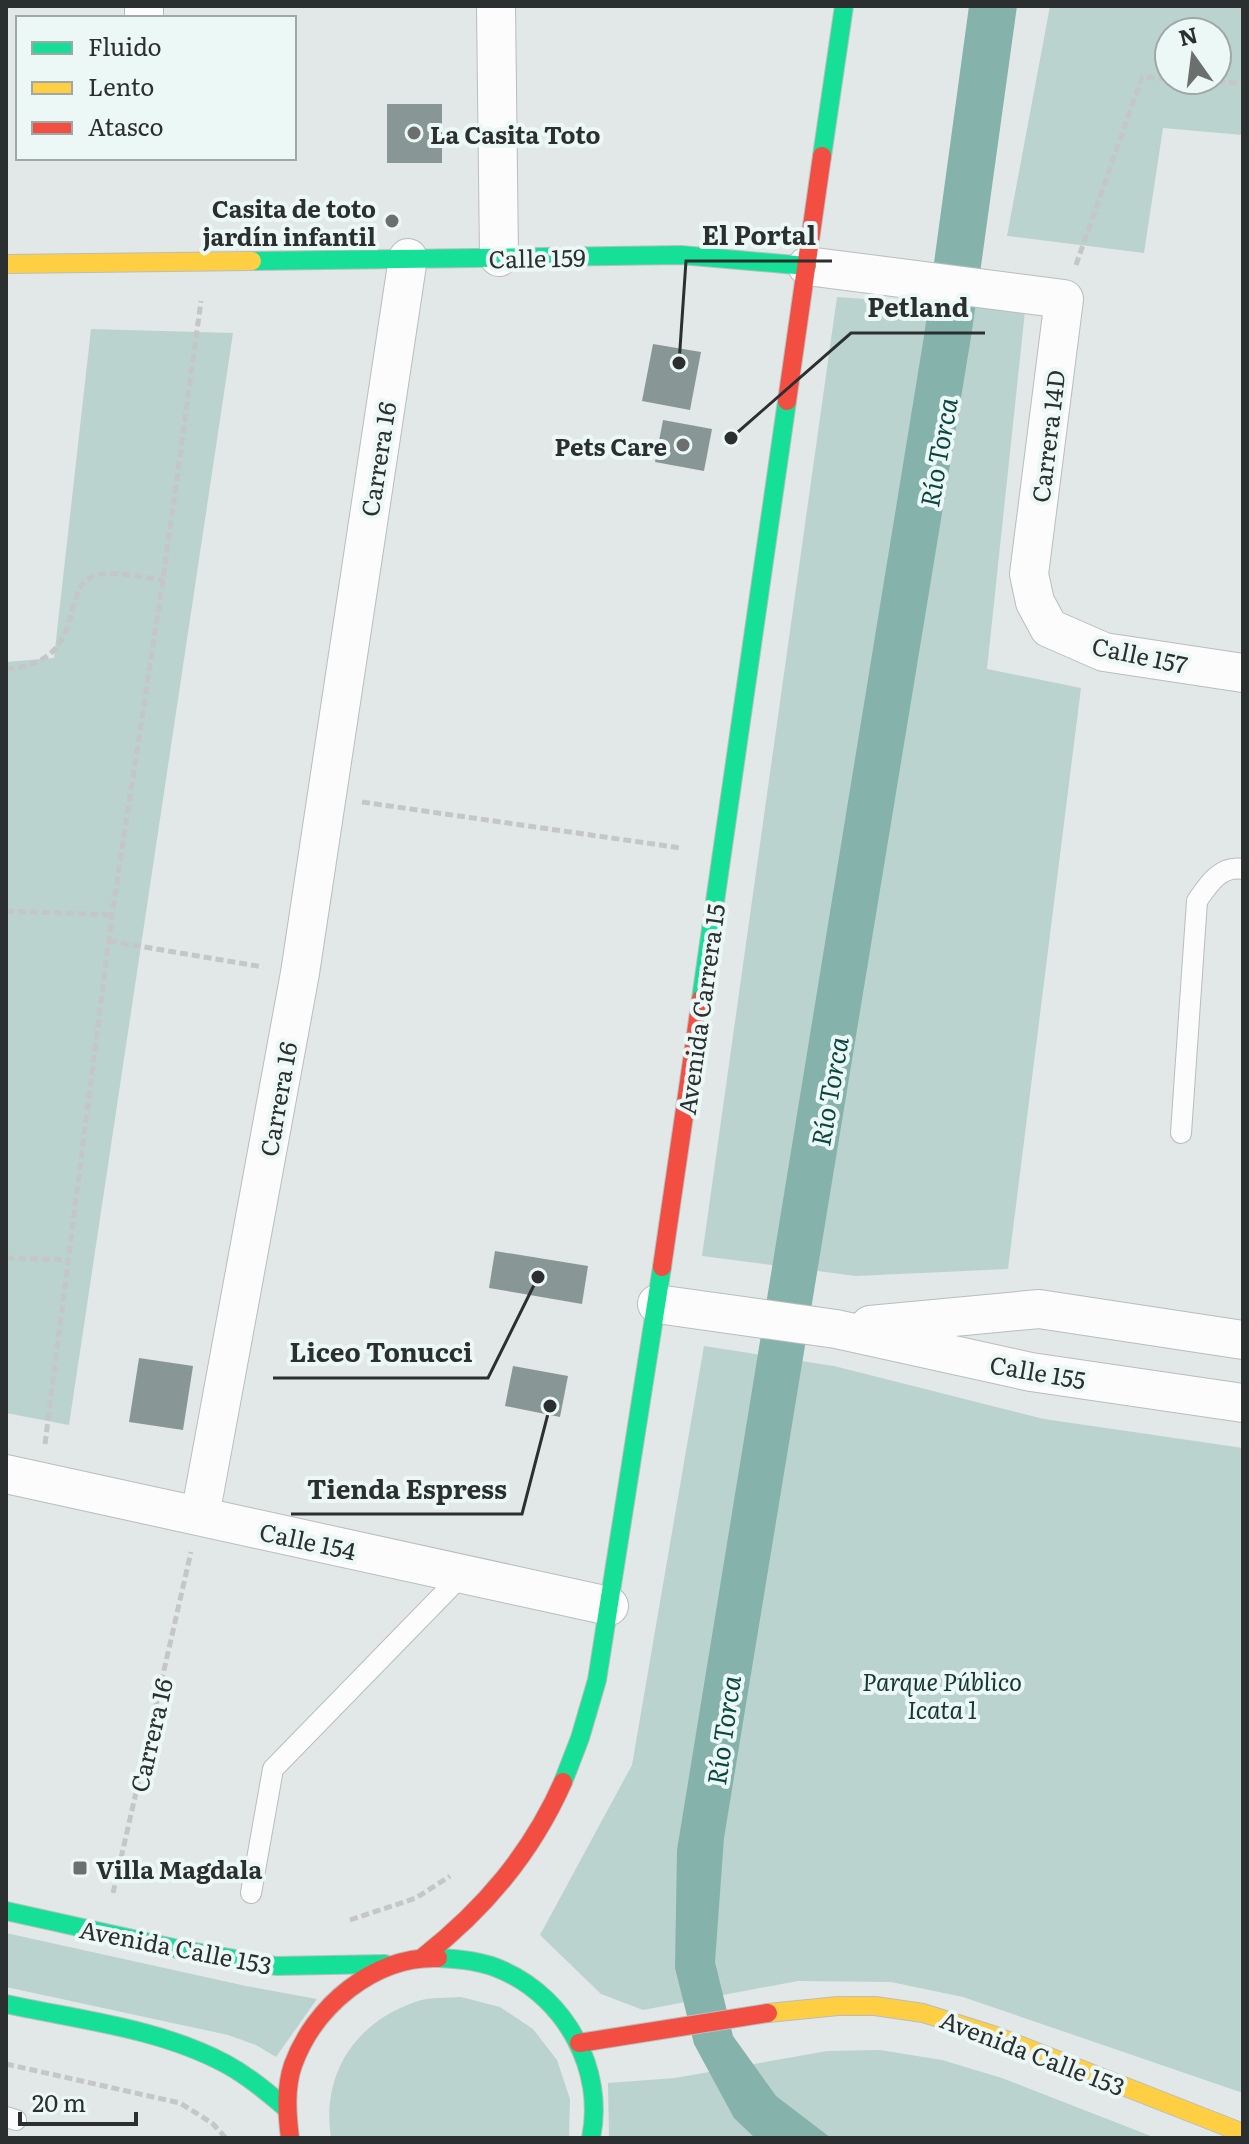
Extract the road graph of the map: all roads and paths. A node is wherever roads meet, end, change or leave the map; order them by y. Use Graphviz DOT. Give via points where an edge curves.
graph roads {
  1 [pos="496,6"];
  2 [pos="844,6"];
  3 [pos="1153,78"];
  4 [pos="499,257"];
  5 [pos="408,258"];
  6 [pos="207,261"];
  7 [pos="6,264"];
  8 [pos="824,268"];
  9 [pos="1064,299"];
  10 [pos="1029,574"];
  11 [pos="163,580"];
  12 [pos="6,669"];
  13 [pos="1243,673"];
  14 [pos="326,797"];
  15 [pos="691,850"];
  16 [pos="1243,869"];
  17 [pos="6,911"];
  18 [pos="112,915"];
  19 [pos="109,941"];
  20 [pos="300,973"];
  21 [pos="1181,1133"];
  22 [pos="6,1258"];
  23 [pos="69,1260"];
  24 [pos="657,1304"];
  25 [pos="836,1329"];
  26 [pos="1243,1340"];
  27 [pos="1243,1403"];
  28 [pos="23,1477"];
  29 [pos="200,1516"];
  30 [pos="463,1574"];
  31 [pos="609,1606"];
  32 [pos="251,1893"];
  33 [pos="6,1911"];
  34 [pos="104,1933"];
  35 [pos="423,1957"];
  36 [pos="396,1963"];
  37 [pos="6,2004"];
  38 [pos="579,2043"];
  39 [pos="6,2064"];
  40 [pos="286,2108"];
  41 [pos="1243,2133"];
  42 [pos="226,2138"];
  43 [pos="290,2138"];
  44 [pos="591,2138"];
  1 -- 4 [label="street"];
  2 -- 8 [label="street, Avenida Carrera 15"];
  3 -- 9 [label="path" via="1142,77"];
  4 -- 5 [label="street, Calle 159"];
  4 -- 8 [label="street, Calle 159" via="681,255"];
  5 -- 6 [label="street, Calle 159"];
  5 -- 14 [label="street, Carrera 16"];
  6 -- 7 [label="street, Calle 159"];
  6 -- 11 [label="path"];
  8 -- 9 [label="street, Calle 159"];
  8 -- 24 [label="street, Avenida Carrera 15"];
  9 -- 10 [label="street, Carrera 14D"];
  10 -- 13 [label="street, Calle 157" via="1035,602 1049,628 1104,652"];
  11 -- 12 [label="path" via="94,576 79,591 67,633 50,654 37,663"];
  11 -- 18 [label="path"];
  14 -- 15 [label="path"];
  14 -- 20 [label="street, Carrera 16"];
  16 -- 21 [label="lane" via="1212,878 1197,901"];
  17 -- 18 [label="path"];
  18 -- 19 [label="path"];
  19 -- 20 [label="path"];
  19 -- 23 [label="path"];
  20 -- 29 [label="street, Carrera 16"];
  22 -- 23 [label="path"];
  23 -- 28 [label="path"];
  24 -- 25 [label="street, Calle 155"];
  24 -- 31 [label="street, Avenida Carrera 15"];
  25 -- 26 [label="street, Calle 155" via="1039,1309"];
  25 -- 27 [label="street, Calle 155" via="1031,1372"];
  28 -- 29 [label="street, Calle 154"];
  29 -- 30 [label="street, Calle 154"];
  29 -- 34 [label="path, Carrera 16"];
  30 -- 31 [label="street, Calle 154"];
  30 -- 32 [label="lane" via="273,1769"];
  31 -- 35 [label="street, Avenida Carrera 15" via="588,1720 556,1796 494,1893"];
  33 -- 34 [label="street, Avenida Calle 153"];
  34 -- 36 [label="street, Avenida Calle 153" via="276,1966"];
  35 -- 36 [label="street"];
  35 -- 38 [label="street" via="486,1963 523,1980 556,2007"];
  36 -- 40 [label="street" via="333,2001 311,2027 293,2065"];
  37 -- 40 [label="street" via="189,2048 224,2063"];
  38 -- 41 [label="street, Avenida Calle 153" via="756,2015 872,2006 931,2013"];
  38 -- 44 [label="street" via="593,2090"];
  39 -- 42 [label="path" via="180,2103"];
  40 -- 43 [label="street"];
}
